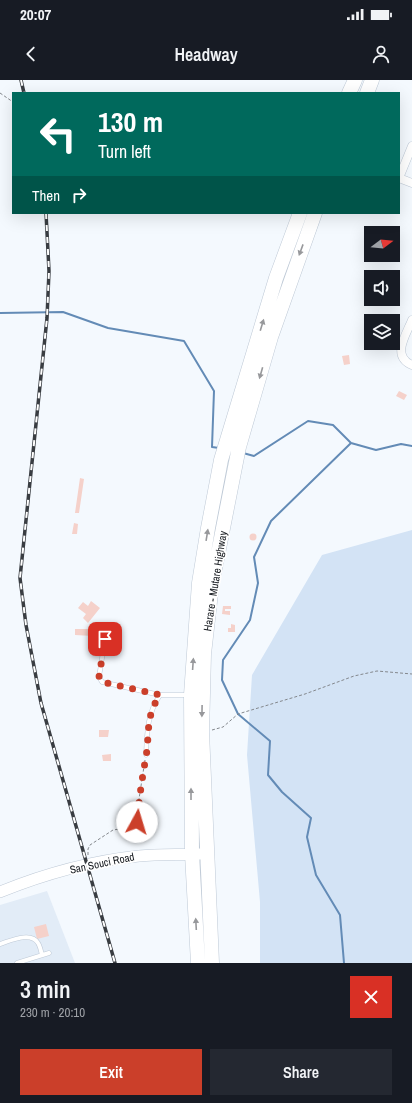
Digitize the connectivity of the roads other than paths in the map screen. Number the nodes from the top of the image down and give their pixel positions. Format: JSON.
{"nodes":[{"id":1,"x":355,"y":80,"type":"edge"},
{"id":2,"x":372,"y":80,"type":"edge"},
{"id":3,"x":349,"y":92,"type":"edge"},
{"id":4,"x":367,"y":92,"type":"edge"},
{"id":5,"x":412,"y":146,"type":"edge"},
{"id":6,"x":400,"y":176,"type":"edge"},
{"id":7,"x":400,"y":178,"type":"edge"},
{"id":8,"x":412,"y":183,"type":"edge"},
{"id":9,"x":300,"y":214,"type":"edge"},
{"id":10,"x":315,"y":214,"type":"edge"},
{"id":11,"x":412,"y":320,"type":"edge"},
{"id":12,"x":412,"y":365,"type":"edge"},
{"id":13,"x":233,"y":445,"type":"junction"},
{"id":14,"x":105,"y":639,"type":"dead end"},
{"id":15,"x":160,"y":695,"type":"junction"},
{"id":16,"x":191,"y":695,"type":"junction"},
{"id":17,"x":146,"y":756,"type":"road end"},
{"id":18,"x":207,"y":853,"type":"junction"},
{"id":19,"x":192,"y":854,"type":"junction"},
{"id":20,"x":0,"y":892,"type":"edge"},
{"id":21,"x":0,"y":944,"type":"edge"},
{"id":22,"x":49,"y":953,"type":"dead end"},
{"id":23,"x":42,"y":955,"type":"junction"},
{"id":24,"x":17,"y":963,"type":"edge"},
{"id":25,"x":198,"y":963,"type":"edge"},
{"id":26,"x":212,"y":963,"type":"edge"}],
"edges":[{"from":1,"to":3,"type":"highway"},
{"from":2,"to":4,"type":"highway"},
{"from":5,"to":6,"type":"street"},
{"from":7,"to":8,"type":"street"},
{"from":13,"to":9,"type":"highway","name":"Harare - Mutare Highway","one_way":true},
{"from":10,"to":13,"type":"highway","name":"Harare - Mutare Highway","one_way":true},
{"from":11,"to":12,"type":"street"},
{"from":16,"to":13,"type":"highway","name":"Harare - Mutare Highway","one_way":true},
{"from":13,"to":18,"type":"highway","name":"Harare - Mutare Highway","one_way":true},
{"from":14,"to":15,"type":"lane"},
{"from":15,"to":16,"type":"lane"},
{"from":15,"to":17,"type":"lane"},
{"from":19,"to":16,"type":"highway","name":"Harare - Mutare Highway","one_way":true},
{"from":18,"to":19,"type":"street","name":"San Souci Road"},
{"from":18,"to":26,"type":"highway","name":"Harare - Mutare Highway"},
{"from":19,"to":20,"type":"street","name":"San Souci Road"},
{"from":25,"to":19,"type":"highway","name":"Harare - Mutare Highway","one_way":true},
{"from":21,"to":23,"type":"lane"},
{"from":22,"to":23,"type":"lane"},
{"from":23,"to":24,"type":"lane"}]}
